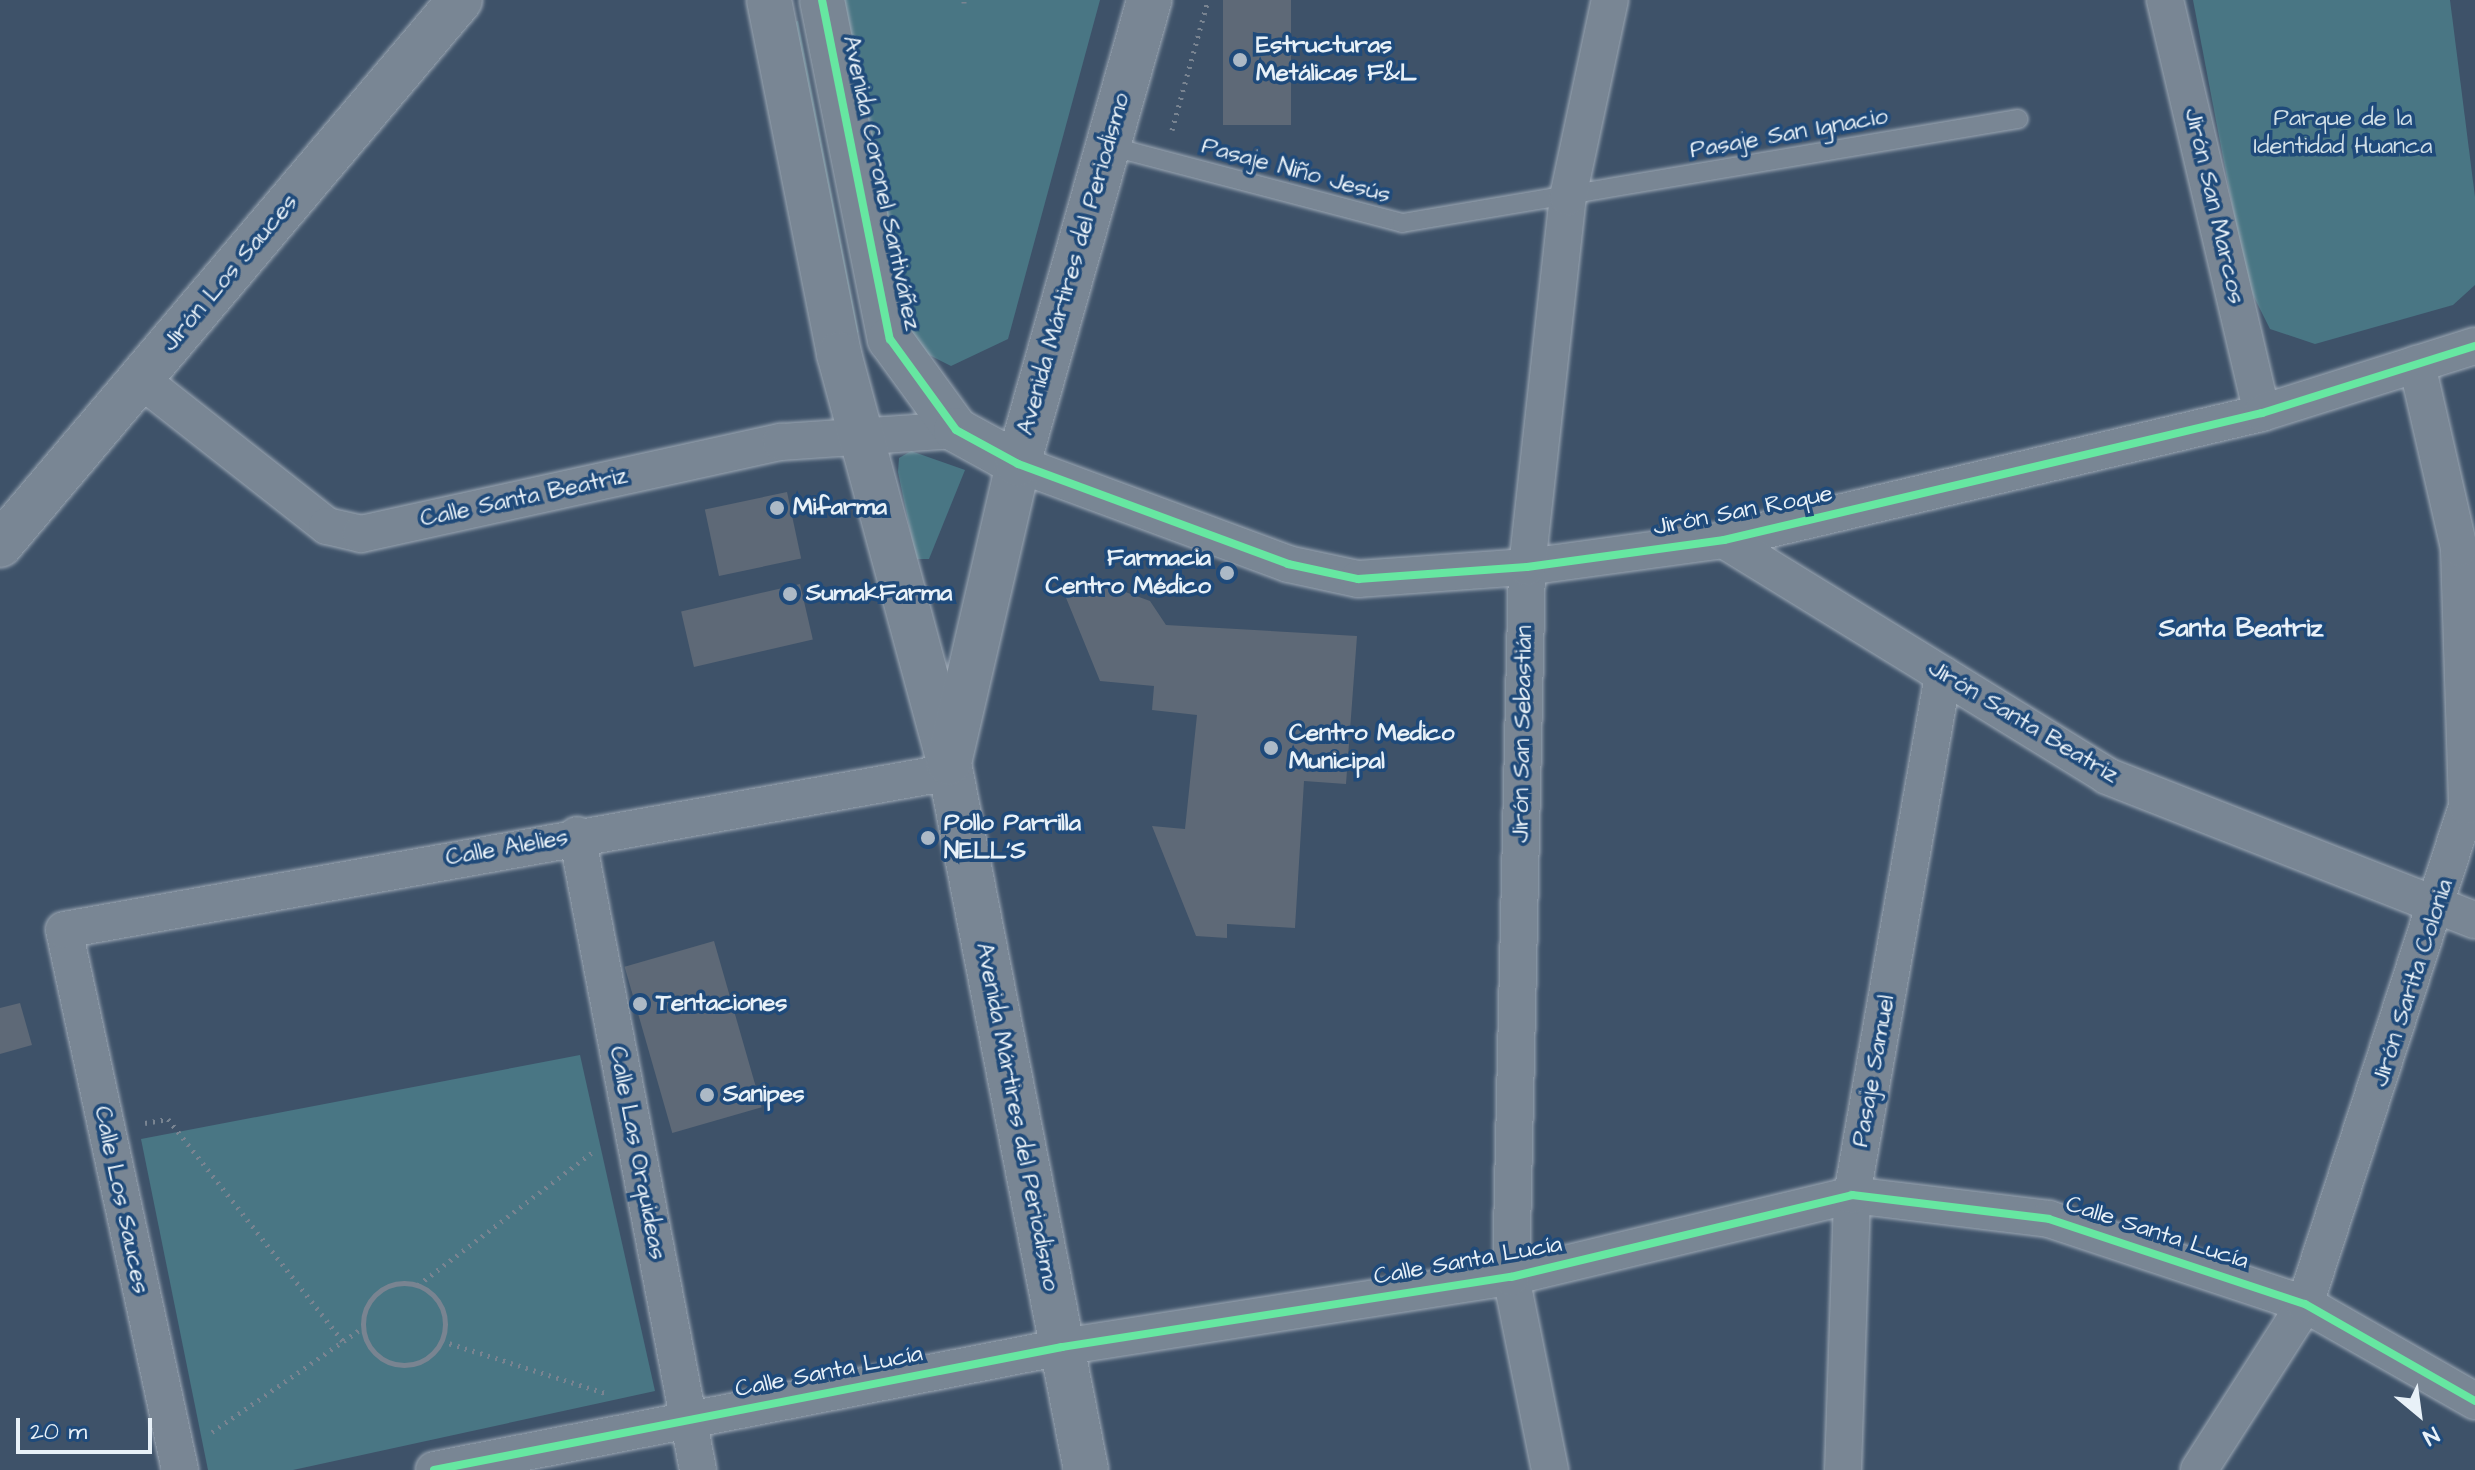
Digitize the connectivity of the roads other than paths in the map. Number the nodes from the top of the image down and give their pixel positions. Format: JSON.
{"nodes":[{"id":1,"x":460,"y":0,"type":"edge"},
{"id":2,"x":769,"y":0,"type":"edge"},
{"id":3,"x":822,"y":0,"type":"edge"},
{"id":4,"x":1149,"y":0,"type":"edge"},
{"id":5,"x":1610,"y":0,"type":"edge"},
{"id":6,"x":2165,"y":0,"type":"edge"},
{"id":7,"x":2018,"y":119,"type":"dead end"},
{"id":8,"x":1109,"y":146,"type":"junction"},
{"id":9,"x":1568,"y":197,"type":"junction"},
{"id":10,"x":2475,"y":346,"type":"edge"},
{"id":11,"x":2417,"y":364,"type":"junction"},
{"id":12,"x":140,"y":379,"type":"junction"},
{"id":13,"x":2262,"y":413,"type":"junction"},
{"id":14,"x":956,"y":430,"type":"junction"},
{"id":15,"x":859,"y":438,"type":"junction"},
{"id":16,"x":1018,"y":464,"type":"junction"},
{"id":17,"x":1724,"y":540,"type":"junction"},
{"id":18,"x":0,"y":545,"type":"edge"},
{"id":19,"x":1527,"y":567,"type":"junction"},
{"id":20,"x":1943,"y":675,"type":"junction"},
{"id":21,"x":2470,"y":739,"type":"edge"},
{"id":22,"x":949,"y":767,"type":"junction"},
{"id":23,"x":577,"y":835,"type":"junction"},
{"id":24,"x":2440,"y":906,"type":"junction"},
{"id":25,"x":2475,"y":920,"type":"edge"},
{"id":26,"x":64,"y":930,"type":"joint"},
{"id":27,"x":1852,"y":1195,"type":"junction"},
{"id":28,"x":1511,"y":1277,"type":"junction"},
{"id":29,"x":2305,"y":1304,"type":"junction"},
{"id":30,"x":1062,"y":1347,"type":"junction"},
{"id":31,"x":2475,"y":1401,"type":"edge"},
{"id":32,"x":688,"y":1420,"type":"junction"},
{"id":33,"x":178,"y":1463,"type":"edge"},
{"id":34,"x":434,"y":1470,"type":"edge"},
{"id":35,"x":698,"y":1470,"type":"edge"},
{"id":36,"x":1086,"y":1470,"type":"edge"},
{"id":37,"x":1550,"y":1470,"type":"edge"},
{"id":38,"x":1843,"y":1470,"type":"edge"},
{"id":39,"x":2199,"y":1470,"type":"edge"}],
"edges":[{"from":1,"to":12,"type":"street","name":"Jirón Los Sauces"},
{"from":2,"to":15,"type":"street"},
{"from":3,"to":14,"type":"street","name":"Avenida Coronel Santiváñez"},
{"from":4,"to":8,"type":"street","name":"Avenida Mártires del Periodismo"},
{"from":5,"to":9,"type":"street","name":"Jirón San Sebastián"},
{"from":6,"to":13,"type":"street","name":"Jirón San Marcos"},
{"from":7,"to":9,"type":"lane","name":"Pasaje San Ignacio"},
{"from":8,"to":9,"type":"lane","name":"Pasaje Niño Jesús"},
{"from":8,"to":16,"type":"street","name":"Avenida Mártires del Periodismo"},
{"from":9,"to":19,"type":"street","name":"Jirón San Sebastián"},
{"from":10,"to":11,"type":"street","name":"Jirón San Roque"},
{"from":11,"to":13,"type":"street","name":"Jirón San Roque"},
{"from":11,"to":21,"type":"street","name":"Jirón Sarita Colonia"},
{"from":12,"to":15,"type":"street","name":"Calle Santa Beatriz"},
{"from":12,"to":18,"type":"street","name":"Jirón Los Sauces"},
{"from":13,"to":17,"type":"street","name":"Jirón San Roque"},
{"from":14,"to":15,"type":"street","name":"Calle Santa Beatriz"},
{"from":14,"to":16,"type":"street","name":"Avenida Coronel Santiváñez"},
{"from":15,"to":22,"type":"street","name":"Avenida Mártires del Periodismo"},
{"from":16,"to":19,"type":"street","name":"Jirón San Roque"},
{"from":16,"to":22,"type":"street","name":"Avenida Mártires del Periodismo"},
{"from":17,"to":19,"type":"street","name":"Jirón San Roque"},
{"from":17,"to":20,"type":"street","name":"Jirón Santa Beatriz"},
{"from":19,"to":28,"type":"street","name":"Jirón San Sebastián"},
{"from":20,"to":24,"type":"street","name":"Jirón Santa Beatriz"},
{"from":20,"to":27,"type":"street","name":"Pasaje Samuel"},
{"from":21,"to":24,"type":"street","name":"Jirón Sarita Colonia"},
{"from":22,"to":23,"type":"street","name":"Calle Alelies"},
{"from":22,"to":30,"type":"street","name":"Avenida Mártires del Periodismo"},
{"from":23,"to":26,"type":"street","name":"Calle Alelies"},
{"from":23,"to":32,"type":"street","name":"Calle Las Orquideas"},
{"from":24,"to":25,"type":"street","name":"Jirón Santa Beatriz"},
{"from":24,"to":29,"type":"street","name":"Jirón Sarita Colonia"},
{"from":26,"to":33,"type":"street","name":"Calle Los Sauces"},
{"from":27,"to":28,"type":"street","name":"Calle Santa Lucía"},
{"from":27,"to":29,"type":"street","name":"Calle Santa Lucía"},
{"from":27,"to":38,"type":"street","name":"Pasaje Samuel"},
{"from":28,"to":30,"type":"street","name":"Calle Santa Lucía"},
{"from":28,"to":37,"type":"street","name":"Jirón San Sebastián"},
{"from":29,"to":31,"type":"street","name":"Calle Santa Lucía"},
{"from":29,"to":39,"type":"street","name":"Jirón Sarita Colonia"},
{"from":30,"to":32,"type":"street","name":"Calle Santa Lucía"},
{"from":30,"to":36,"type":"street","name":"Avenida Mártires del Periodismo"},
{"from":32,"to":34,"type":"street","name":"Calle Santa Lucía"},
{"from":32,"to":35,"type":"street","name":"Calle Las Orquideas"}]}
